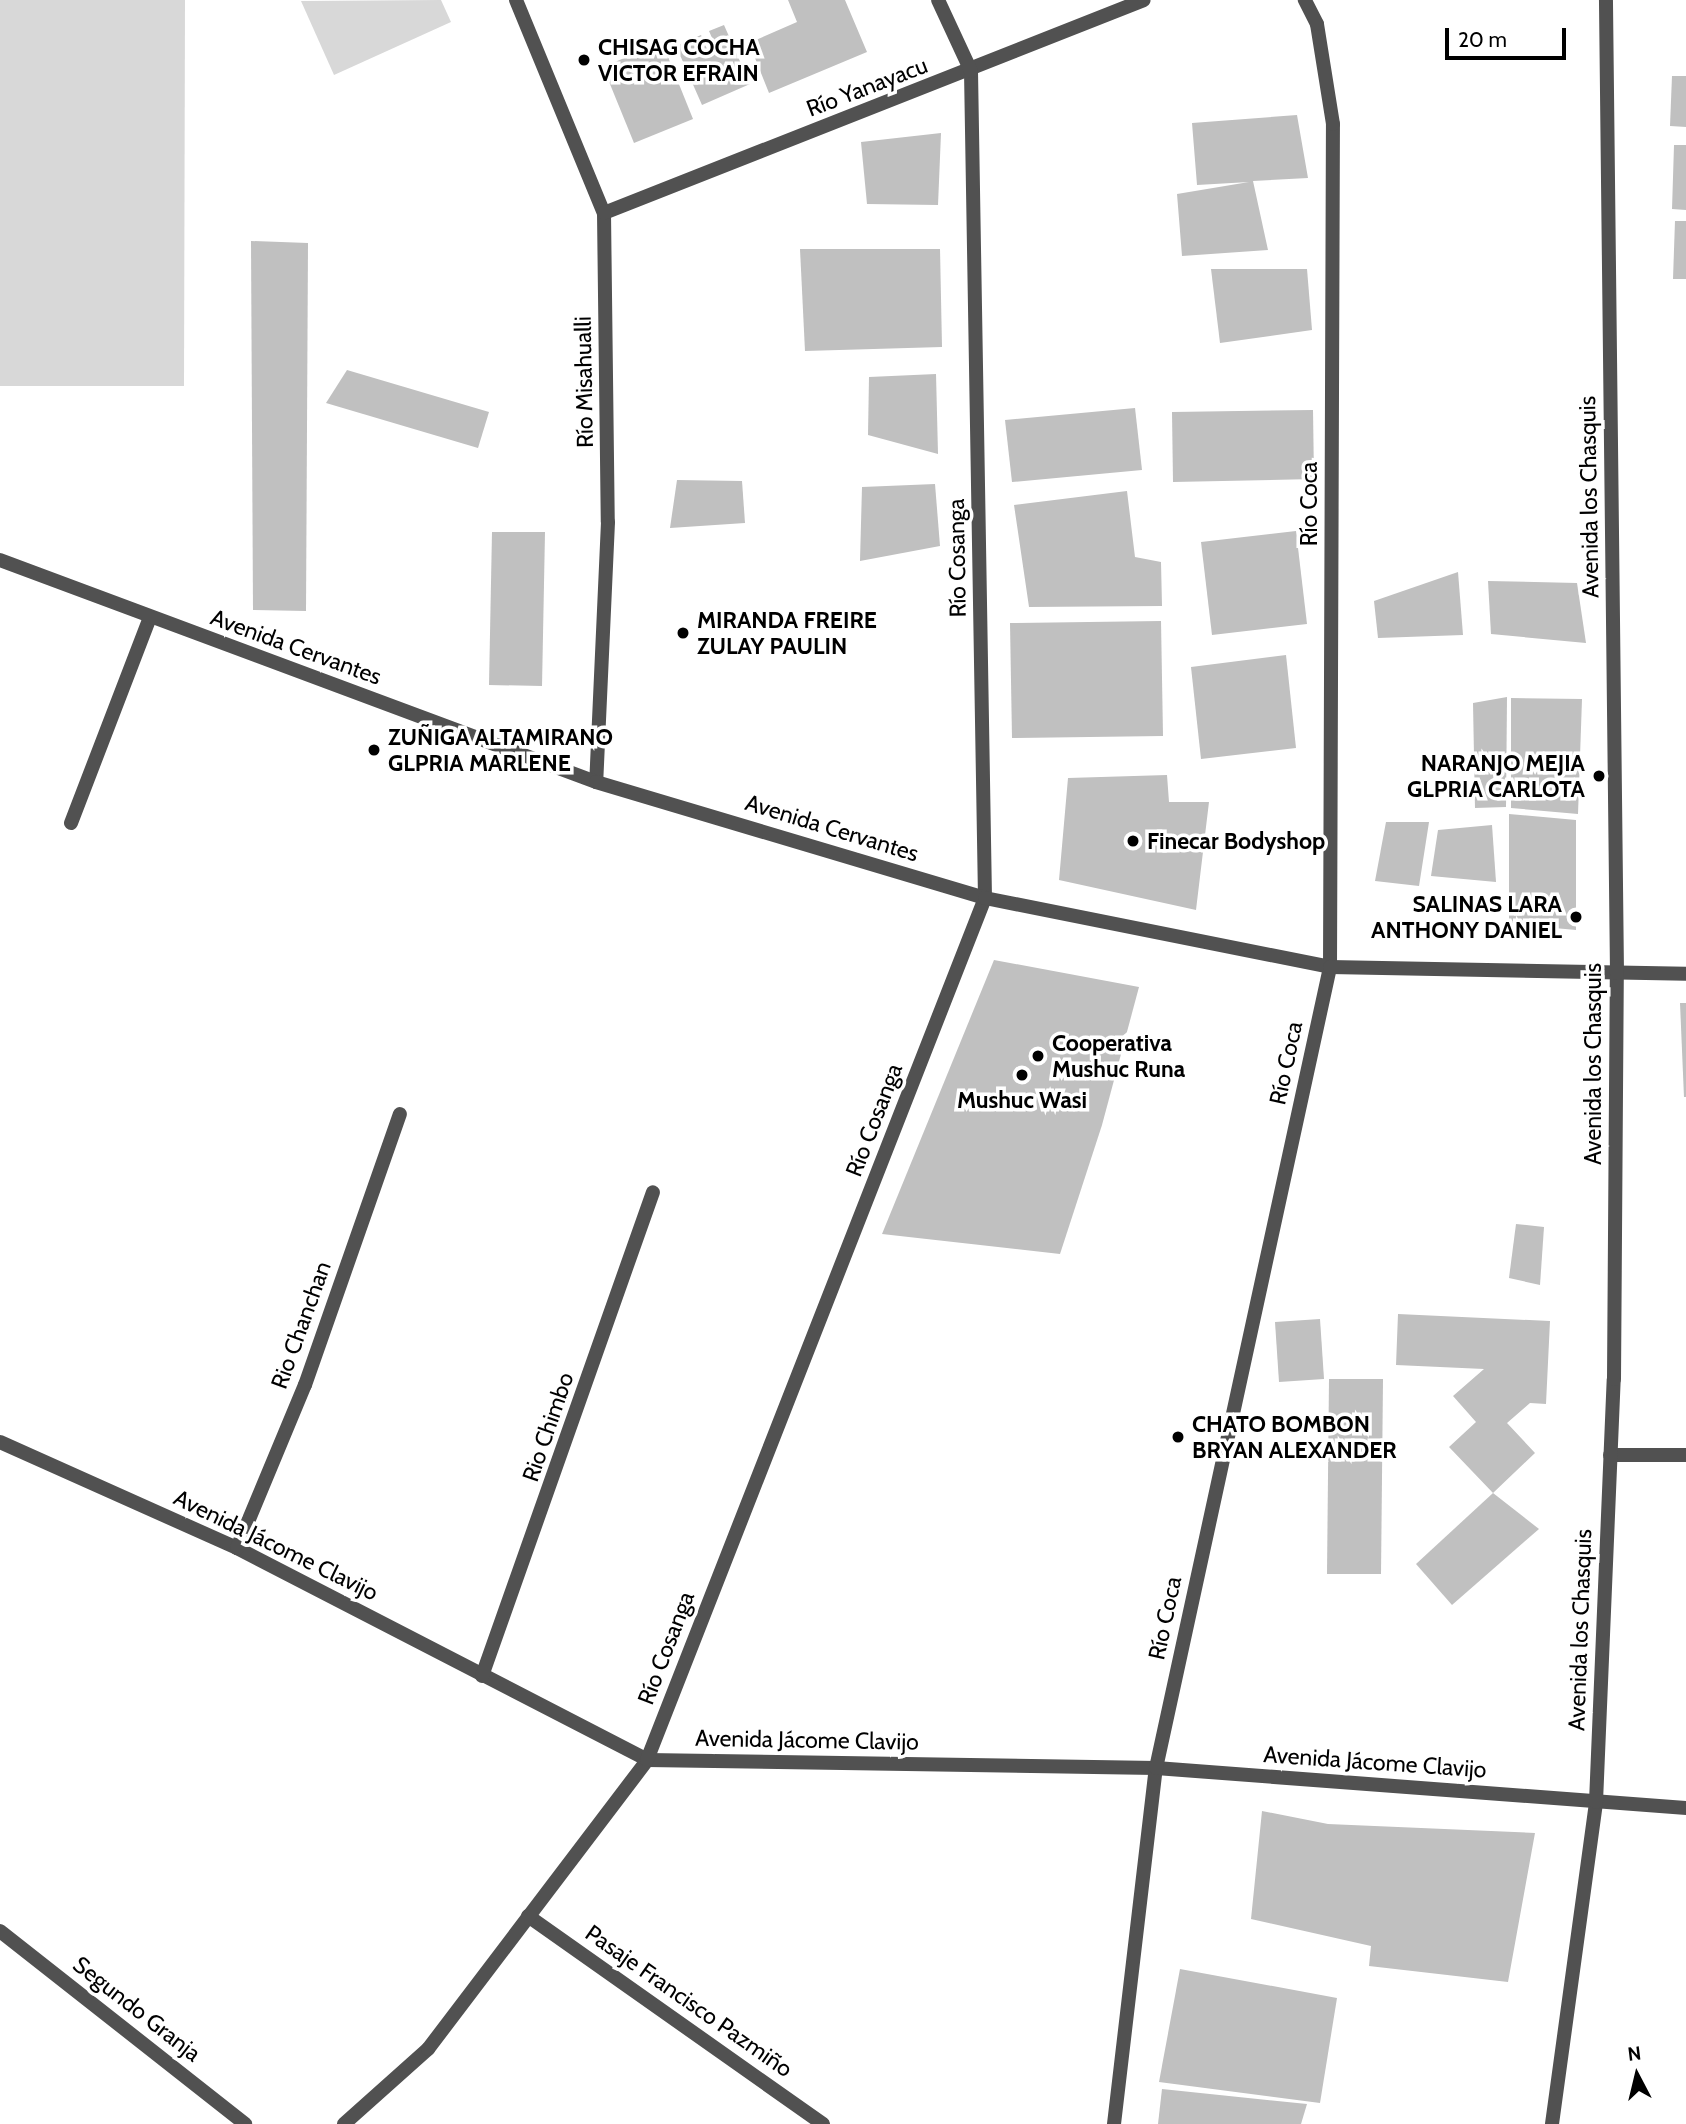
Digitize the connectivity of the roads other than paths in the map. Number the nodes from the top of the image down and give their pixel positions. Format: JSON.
{"nodes":[{"id":1,"x":516,"y":0,"type":"edge"},
{"id":2,"x":938,"y":0,"type":"edge"},
{"id":3,"x":1144,"y":0,"type":"edge"},
{"id":4,"x":1305,"y":0,"type":"edge"},
{"id":5,"x":1606,"y":0,"type":"edge"},
{"id":6,"x":971,"y":71,"type":"junction"},
{"id":7,"x":604,"y":213,"type":"junction"},
{"id":8,"x":0,"y":560,"type":"edge"},
{"id":9,"x":150,"y":617,"type":"junction"},
{"id":10,"x":596,"y":782,"type":"junction"},
{"id":11,"x":71,"y":823,"type":"dead end"},
{"id":12,"x":985,"y":898,"type":"junction"},
{"id":13,"x":1330,"y":967,"type":"junction"},
{"id":14,"x":1617,"y":973,"type":"junction"},
{"id":15,"x":1686,"y":974,"type":"edge"},
{"id":16,"x":400,"y":1114,"type":"dead end"},
{"id":17,"x":653,"y":1192,"type":"dead end"},
{"id":18,"x":0,"y":1442,"type":"edge"},
{"id":19,"x":1609,"y":1455,"type":"junction"},
{"id":20,"x":1686,"y":1455,"type":"edge"},
{"id":21,"x":237,"y":1548,"type":"junction"},
{"id":22,"x":482,"y":1676,"type":"junction"},
{"id":23,"x":647,"y":1760,"type":"junction"},
{"id":24,"x":1156,"y":1768,"type":"junction"},
{"id":25,"x":1596,"y":1802,"type":"junction"},
{"id":26,"x":1686,"y":1808,"type":"edge"},
{"id":27,"x":528,"y":1916,"type":"junction"},
{"id":28,"x":0,"y":1931,"type":"edge"},
{"id":29,"x":245,"y":2124,"type":"edge"},
{"id":30,"x":344,"y":2124,"type":"edge"},
{"id":31,"x":823,"y":2124,"type":"edge"},
{"id":32,"x":1114,"y":2124,"type":"edge"},
{"id":33,"x":1552,"y":2124,"type":"edge"}],
"edges":[{"from":1,"to":7,"type":"street","name":"Río Misahualli"},
{"from":2,"to":6,"type":"street","name":"Río Cosanga"},
{"from":3,"to":6,"type":"street","name":"Río Yanayacu"},
{"from":4,"to":13,"type":"street","name":"Río Coca"},
{"from":5,"to":14,"type":"street","name":"Avenida los Chasquis"},
{"from":6,"to":7,"type":"street","name":"Río Yanayacu"},
{"from":6,"to":12,"type":"street","name":"Río Cosanga"},
{"from":7,"to":10,"type":"street","name":"Río Misahualli"},
{"from":8,"to":9,"type":"street","name":"Avenida Cervantes"},
{"from":9,"to":10,"type":"street","name":"Avenida Cervantes"},
{"from":9,"to":11,"type":"street"},
{"from":10,"to":12,"type":"street","name":"Avenida Cervantes"},
{"from":12,"to":13,"type":"street","name":"Avenida Cervantes"},
{"from":12,"to":23,"type":"street","name":"Río Cosanga"},
{"from":13,"to":14,"type":"street","name":"Avenida Cervantes"},
{"from":13,"to":24,"type":"street","name":"Río Coca"},
{"from":14,"to":15,"type":"street","name":"Avenida Cervantes"},
{"from":14,"to":19,"type":"street","name":"Avenida los Chasquis"},
{"from":16,"to":21,"type":"street","name":"Rio Chanchan"},
{"from":17,"to":22,"type":"street","name":"Rio Chimbo"},
{"from":18,"to":21,"type":"street","name":"Avenida Jácome Clavijo"},
{"from":19,"to":20,"type":"street"},
{"from":19,"to":25,"type":"street","name":"Avenida los Chasquis"},
{"from":21,"to":22,"type":"street","name":"Avenida Jácome Clavijo"},
{"from":22,"to":23,"type":"street","name":"Avenida Jácome Clavijo"},
{"from":23,"to":24,"type":"street","name":"Avenida Jácome Clavijo"},
{"from":23,"to":27,"type":"street","name":"Río Cosanga"},
{"from":24,"to":25,"type":"street","name":"Avenida Jácome Clavijo"},
{"from":24,"to":32,"type":"street","name":"Río Coca"},
{"from":25,"to":26,"type":"street","name":"Avenida Jácome Clavijo"},
{"from":25,"to":33,"type":"street","name":"Avenida los Chasquis"},
{"from":27,"to":30,"type":"street","name":"Río Cosanga"},
{"from":27,"to":31,"type":"street","name":"Pasaje Francisco Pazmiño"},
{"from":28,"to":29,"type":"street","name":"Segundo Granja"}]}
